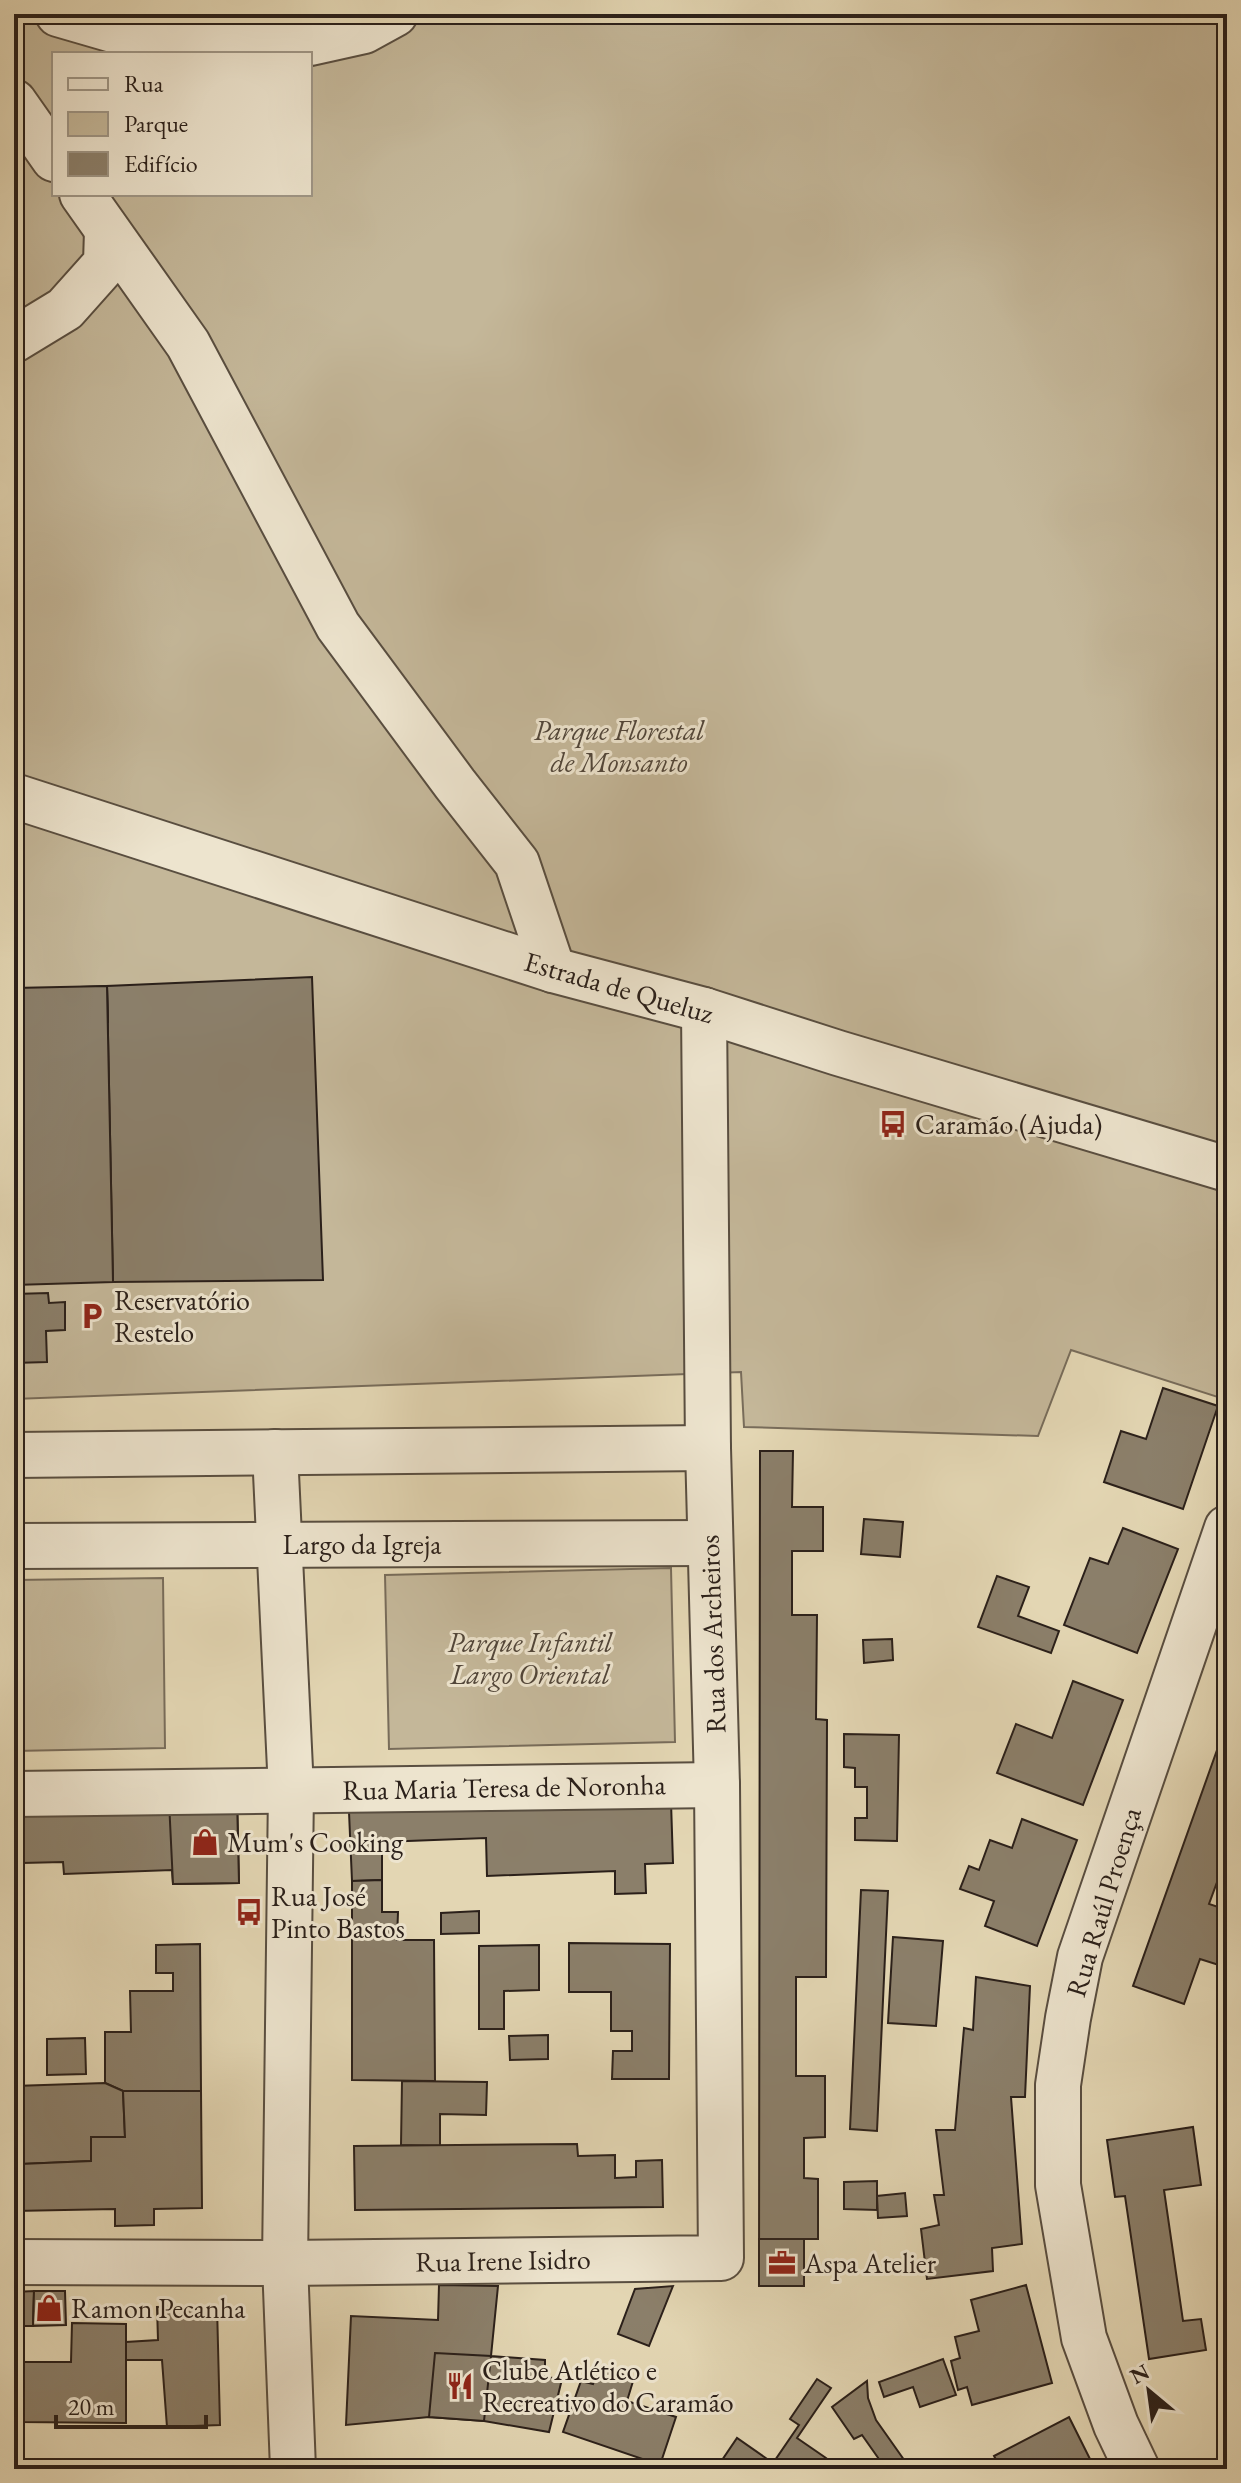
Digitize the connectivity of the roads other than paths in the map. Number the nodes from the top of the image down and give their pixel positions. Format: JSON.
{"nodes":[{"id":1,"x":58,"y":14,"type":"edge"},
{"id":2,"x":395,"y":14,"type":"edge"},
{"id":3,"x":14,"y":102,"type":"edge"},
{"id":4,"x":52,"y":156,"type":"edge"},
{"id":5,"x":83,"y":196,"type":"edge"},
{"id":6,"x":107,"y":231,"type":"junction"},
{"id":7,"x":14,"y":340,"type":"edge"},
{"id":8,"x":14,"y":796,"type":"edge"},
{"id":9,"x":553,"y":970,"type":"junction"},
{"id":10,"x":704,"y":1010,"type":"junction"},
{"id":11,"x":1227,"y":1169,"type":"edge"},
{"id":12,"x":708,"y":1448,"type":"junction"},
{"id":13,"x":275,"y":1452,"type":"junction"},
{"id":14,"x":14,"y":1455,"type":"edge"},
{"id":15,"x":1227,"y":1528,"type":"edge"},
{"id":16,"x":709,"y":1543,"type":"junction"},
{"id":17,"x":279,"y":1545,"type":"junction"},
{"id":18,"x":14,"y":1546,"type":"edge"},
{"id":19,"x":717,"y":1785,"type":"junction"},
{"id":20,"x":291,"y":1790,"type":"junction"},
{"id":21,"x":14,"y":1794,"type":"edge"},
{"id":22,"x":721,"y":2258,"type":"joint"},
{"id":23,"x":14,"y":2262,"type":"edge"},
{"id":24,"x":285,"y":2263,"type":"junction"},
{"id":25,"x":293,"y":2469,"type":"edge"},
{"id":26,"x":1137,"y":2469,"type":"edge"}],
"edges":[{"from":1,"to":2,"type":"street"},
{"from":3,"to":4,"type":"street"},
{"from":5,"to":6,"type":"street"},
{"from":6,"to":7,"type":"street"},
{"from":6,"to":9,"type":"street"},
{"from":8,"to":9,"type":"street","name":"Estrada de Queluz"},
{"from":9,"to":10,"type":"street","name":"Estrada de Queluz"},
{"from":10,"to":11,"type":"street","name":"Estrada de Queluz"},
{"from":10,"to":12,"type":"street","name":"Rua dos Archeiros"},
{"from":12,"to":13,"type":"street"},
{"from":12,"to":16,"type":"street","name":"Rua dos Archeiros"},
{"from":13,"to":14,"type":"street"},
{"from":13,"to":17,"type":"street"},
{"from":15,"to":26,"type":"street","name":"Rua Raúl Proença"},
{"from":16,"to":17,"type":"street","name":"Largo da Igreja"},
{"from":16,"to":19,"type":"street","name":"Rua dos Archeiros"},
{"from":17,"to":18,"type":"street","name":"Largo da Igreja"},
{"from":17,"to":20,"type":"street"},
{"from":19,"to":20,"type":"street","name":"Rua Maria Teresa de Noronha"},
{"from":19,"to":22,"type":"street","name":"Rua dos Archeiros"},
{"from":20,"to":21,"type":"street","name":"Rua Maria Teresa de Noronha"},
{"from":20,"to":24,"type":"street"},
{"from":22,"to":24,"type":"street","name":"Rua Irene Isidro"},
{"from":23,"to":24,"type":"street","name":"Rua Irene Isidro"},
{"from":24,"to":25,"type":"street"}]}
